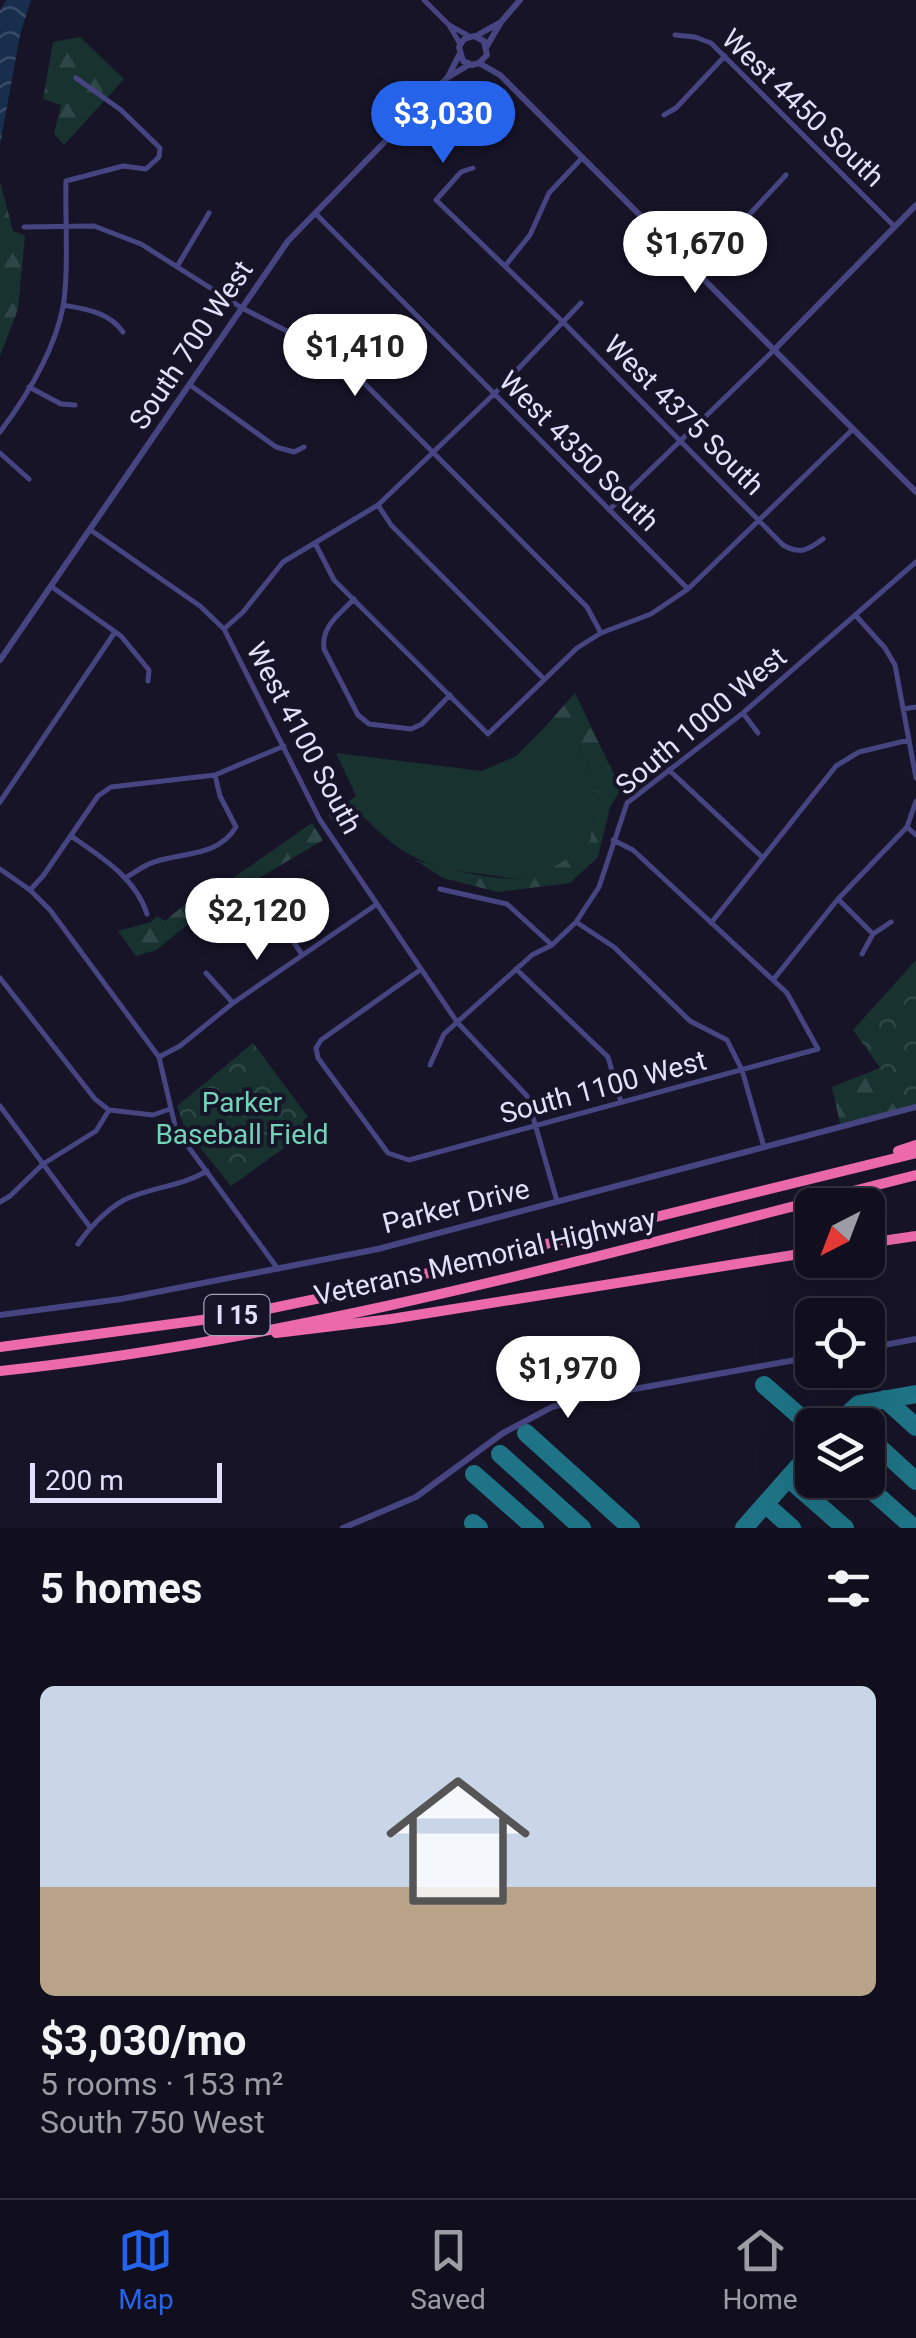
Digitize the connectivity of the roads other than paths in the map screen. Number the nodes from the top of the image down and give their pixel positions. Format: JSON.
{"nodes":[{"id":1,"x":424,"y":0,"type":"edge"},
{"id":2,"x":520,"y":0,"type":"edge"},
{"id":3,"x":500,"y":22,"type":"junction"},
{"id":4,"x":449,"y":26,"type":"junction"},
{"id":5,"x":675,"y":35,"type":"dead end"},
{"id":6,"x":472,"y":36,"type":"junction"},
{"id":7,"x":460,"y":44,"type":"junction"},
{"id":8,"x":487,"y":49,"type":"junction"},
{"id":9,"x":459,"y":54,"type":"junction"},
{"id":10,"x":725,"y":56,"type":"junction"},
{"id":11,"x":479,"y":63,"type":"junction"},
{"id":12,"x":470,"y":64,"type":"junction"},
{"id":13,"x":500,"y":74,"type":"junction"},
{"id":14,"x":76,"y":78,"type":"dead end"},
{"id":15,"x":447,"y":78,"type":"junction"},
{"id":16,"x":664,"y":115,"type":"dead end"},
{"id":17,"x":582,"y":158,"type":"junction"},
{"id":18,"x":474,"y":168,"type":"dead end"},
{"id":19,"x":786,"y":175,"type":"dead end"},
{"id":20,"x":916,"y":205,"type":"edge"},
{"id":21,"x":209,"y":213,"type":"dead end"},
{"id":22,"x":315,"y":213,"type":"junction"},
{"id":23,"x":24,"y":227,"type":"dead end"},
{"id":24,"x":65,"y":227,"type":"junction"},
{"id":25,"x":894,"y":227,"type":"junction"},
{"id":26,"x":178,"y":264,"type":"junction"},
{"id":27,"x":505,"y":266,"type":"junction"},
{"id":28,"x":696,"y":272,"type":"junction"},
{"id":29,"x":581,"y":304,"type":"dead end"},
{"id":30,"x":63,"y":306,"type":"junction"},
{"id":31,"x":242,"y":308,"type":"junction"},
{"id":32,"x":563,"y":322,"type":"junction"},
{"id":33,"x":123,"y":332,"type":"dead end"},
{"id":34,"x":774,"y":350,"type":"junction"},
{"id":35,"x":190,"y":385,"type":"junction"},
{"id":36,"x":29,"y":387,"type":"junction"},
{"id":37,"x":494,"y":394,"type":"junction"},
{"id":38,"x":74,"y":404,"type":"dead end"},
{"id":39,"x":853,"y":429,"type":"junction"},
{"id":40,"x":0,"y":432,"type":"edge"},
{"id":41,"x":681,"y":440,"type":"junction"},
{"id":42,"x":304,"y":446,"type":"dead end"},
{"id":43,"x":0,"y":453,"type":"edge"},
{"id":44,"x":433,"y":453,"type":"junction"},
{"id":45,"x":30,"y":480,"type":"dead end"},
{"id":46,"x":916,"y":492,"type":"edge"},
{"id":47,"x":378,"y":504,"type":"junction"},
{"id":48,"x":609,"y":510,"type":"junction"},
{"id":49,"x":759,"y":520,"type":"junction"},
{"id":50,"x":92,"y":531,"type":"junction"},
{"id":51,"x":824,"y":539,"type":"dead end"},
{"id":52,"x":315,"y":543,"type":"junction"},
{"id":53,"x":916,"y":562,"type":"edge"},
{"id":54,"x":52,"y":587,"type":"junction"},
{"id":55,"x":688,"y":589,"type":"junction"},
{"id":56,"x":354,"y":600,"type":"junction"},
{"id":57,"x":857,"y":616,"type":"junction"},
{"id":58,"x":224,"y":629,"type":"junction"},
{"id":59,"x":115,"y":632,"type":"junction"},
{"id":60,"x":601,"y":633,"type":"junction"},
{"id":61,"x":0,"y":660,"type":"edge"},
{"id":62,"x":544,"y":679,"type":"junction"},
{"id":63,"x":148,"y":681,"type":"dead end"},
{"id":64,"x":450,"y":695,"type":"junction"},
{"id":65,"x":916,"y":707,"type":"edge"},
{"id":66,"x":903,"y":710,"type":"junction"},
{"id":67,"x":743,"y":713,"type":"junction"},
{"id":68,"x":758,"y":733,"type":"dead end"},
{"id":69,"x":909,"y":740,"type":"junction"},
{"id":70,"x":284,"y":746,"type":"junction"},
{"id":71,"x":669,"y":770,"type":"junction"},
{"id":72,"x":216,"y":775,"type":"junction"},
{"id":73,"x":916,"y":778,"type":"edge"},
{"id":74,"x":916,"y":800,"type":"edge"},
{"id":75,"x":0,"y":802,"type":"edge"},
{"id":76,"x":906,"y":827,"type":"junction"},
{"id":77,"x":916,"y":835,"type":"edge"},
{"id":78,"x":70,"y":836,"type":"junction"},
{"id":79,"x":612,"y":840,"type":"junction"},
{"id":80,"x":763,"y":858,"type":"junction"},
{"id":81,"x":0,"y":869,"type":"edge"},
{"id":82,"x":125,"y":878,"type":"junction"},
{"id":83,"x":440,"y":888,"type":"dead end"},
{"id":84,"x":30,"y":890,"type":"junction"},
{"id":85,"x":838,"y":899,"type":"junction"},
{"id":86,"x":377,"y":904,"type":"junction"},
{"id":87,"x":146,"y":914,"type":"dead end"},
{"id":88,"x":278,"y":919,"type":"dead end"},
{"id":89,"x":576,"y":922,"type":"junction"},
{"id":90,"x":890,"y":922,"type":"dead end"},
{"id":91,"x":711,"y":923,"type":"junction"},
{"id":92,"x":872,"y":934,"type":"junction"},
{"id":93,"x":552,"y":946,"type":"junction"},
{"id":94,"x":301,"y":954,"type":"junction"},
{"id":95,"x":862,"y":954,"type":"dead end"},
{"id":96,"x":516,"y":969,"type":"junction"},
{"id":97,"x":420,"y":970,"type":"junction"},
{"id":98,"x":206,"y":973,"type":"dead end"},
{"id":99,"x":0,"y":978,"type":"edge"},
{"id":100,"x":773,"y":980,"type":"junction"},
{"id":101,"x":233,"y":1003,"type":"junction"},
{"id":102,"x":457,"y":1022,"type":"junction"},
{"id":103,"x":158,"y":1057,"type":"junction"},
{"id":104,"x":430,"y":1065,"type":"dead end"},
{"id":105,"x":742,"y":1070,"type":"junction"},
{"id":106,"x":621,"y":1102,"type":"junction"},
{"id":107,"x":0,"y":1106,"type":"edge"},
{"id":108,"x":916,"y":1107,"type":"edge"},
{"id":109,"x":170,"y":1109,"type":"junction"},
{"id":110,"x":109,"y":1110,"type":"junction"},
{"id":111,"x":537,"y":1125,"type":"junction"},
{"id":112,"x":916,"y":1145,"type":"edge"},
{"id":113,"x":764,"y":1148,"type":"junction"},
{"id":114,"x":916,"y":1153,"type":"edge"},
{"id":115,"x":43,"y":1164,"type":"junction"},
{"id":116,"x":207,"y":1171,"type":"junction"},
{"id":117,"x":916,"y":1175,"type":"edge"},
{"id":118,"x":787,"y":1185,"type":"junction"},
{"id":119,"x":0,"y":1202,"type":"edge"},
{"id":120,"x":558,"y":1204,"type":"junction"},
{"id":121,"x":90,"y":1227,"type":"junction"},
{"id":122,"x":916,"y":1236,"type":"edge"},
{"id":123,"x":885,"y":1241,"type":"edge"},
{"id":124,"x":78,"y":1244,"type":"dead end"},
{"id":125,"x":795,"y":1255,"type":"edge"},
{"id":126,"x":278,"y":1270,"type":"junction"},
{"id":127,"x":0,"y":1315,"type":"edge"},
{"id":128,"x":250,"y":1334,"type":"junction"},
{"id":129,"x":916,"y":1340,"type":"edge"},
{"id":130,"x":885,"y":1345,"type":"edge"},
{"id":131,"x":0,"y":1347,"type":"edge"},
{"id":132,"x":795,"y":1360,"type":"edge"},
{"id":133,"x":0,"y":1370,"type":"edge"},
{"id":134,"x":344,"y":1528,"type":"edge"}],
"edges":[{"from":1,"to":4,"type":"street"},
{"from":2,"to":3,"type":"street"},
{"from":3,"to":6,"type":"street"},
{"from":3,"to":8,"type":"street"},
{"from":4,"to":6,"type":"street"},
{"from":4,"to":7,"type":"street"},
{"from":5,"to":10,"type":"street","name":"West 4450 South"},
{"from":6,"to":7,"type":"street"},
{"from":6,"to":8,"type":"street"},
{"from":7,"to":9,"type":"street"},
{"from":8,"to":11,"type":"street"},
{"from":8,"to":13,"type":"street"},
{"from":9,"to":12,"type":"street"},
{"from":9,"to":15,"type":"street","name":"South 700 West"},
{"from":10,"to":16,"type":"street"},
{"from":10,"to":25,"type":"street","name":"West 4450 South"},
{"from":11,"to":12,"type":"street"},
{"from":11,"to":13,"type":"street"},
{"from":12,"to":15,"type":"street","name":"South 700 West"},
{"from":13,"to":17,"type":"street"},
{"from":14,"to":24,"type":"street"},
{"from":15,"to":22,"type":"street","name":"South 700 West"},
{"from":17,"to":27,"type":"street"},
{"from":17,"to":28,"type":"street"},
{"from":18,"to":27,"type":"street","name":"West 4375 South"},
{"from":19,"to":28,"type":"street"},
{"from":20,"to":25,"type":"street"},
{"from":21,"to":26,"type":"street"},
{"from":22,"to":31,"type":"street","name":"South 700 West"},
{"from":22,"to":37,"type":"street","name":"West 4350 South"},
{"from":23,"to":24,"type":"street"},
{"from":24,"to":26,"type":"street"},
{"from":24,"to":30,"type":"street"},
{"from":25,"to":34,"type":"street"},
{"from":26,"to":31,"type":"street"},
{"from":27,"to":32,"type":"street","name":"West 4375 South"},
{"from":28,"to":34,"type":"street"},
{"from":29,"to":32,"type":"street"},
{"from":30,"to":33,"type":"street"},
{"from":30,"to":36,"type":"street"},
{"from":31,"to":35,"type":"street","name":"South 700 West"},
{"from":31,"to":44,"type":"street"},
{"from":32,"to":37,"type":"street"},
{"from":32,"to":41,"type":"street","name":"West 4375 South"},
{"from":34,"to":39,"type":"street"},
{"from":34,"to":41,"type":"street"},
{"from":35,"to":42,"type":"street"},
{"from":35,"to":50,"type":"street","name":"South 700 West"},
{"from":36,"to":38,"type":"street"},
{"from":36,"to":40,"type":"street"},
{"from":37,"to":44,"type":"street"},
{"from":37,"to":48,"type":"street","name":"West 4350 South"},
{"from":39,"to":46,"type":"street"},
{"from":39,"to":49,"type":"street"},
{"from":41,"to":48,"type":"street"},
{"from":41,"to":49,"type":"street","name":"West 4375 South"},
{"from":43,"to":45,"type":"street"},
{"from":44,"to":47,"type":"street"},
{"from":44,"to":60,"type":"street"},
{"from":47,"to":52,"type":"street"},
{"from":47,"to":62,"type":"street"},
{"from":48,"to":55,"type":"street","name":"West 4350 South"},
{"from":49,"to":51,"type":"street","name":"West 4375 South"},
{"from":49,"to":55,"type":"street"},
{"from":50,"to":54,"type":"street","name":"South 700 West"},
{"from":50,"to":58,"type":"street","name":"West 4100 South"},
{"from":52,"to":56,"type":"street"},
{"from":52,"to":58,"type":"street"},
{"from":53,"to":57,"type":"street","name":"South 1000 West"},
{"from":54,"to":59,"type":"street"},
{"from":54,"to":61,"type":"street","name":"South 700 West"},
{"from":55,"to":60,"type":"street"},
{"from":56,"to":64,"type":"street"},
{"from":56,"to":64,"type":"street"},
{"from":57,"to":66,"type":"street"},
{"from":57,"to":67,"type":"street","name":"South 1000 West"},
{"from":58,"to":70,"type":"street","name":"West 4100 South"},
{"from":59,"to":63,"type":"street"},
{"from":59,"to":75,"type":"street"},
{"from":60,"to":62,"type":"street"},
{"from":62,"to":64,"type":"street"},
{"from":65,"to":66,"type":"street"},
{"from":66,"to":69,"type":"street"},
{"from":67,"to":68,"type":"street"},
{"from":67,"to":71,"type":"street","name":"South 1000 West"},
{"from":69,"to":73,"type":"street"},
{"from":69,"to":80,"type":"street"},
{"from":70,"to":72,"type":"street"},
{"from":70,"to":86,"type":"street","name":"West 4100 South"},
{"from":71,"to":79,"type":"street","name":"South 1000 West"},
{"from":71,"to":80,"type":"street"},
{"from":72,"to":78,"type":"street"},
{"from":72,"to":82,"type":"street"},
{"from":74,"to":76,"type":"street"},
{"from":76,"to":77,"type":"street"},
{"from":76,"to":85,"type":"street"},
{"from":78,"to":82,"type":"street"},
{"from":78,"to":84,"type":"street"},
{"from":79,"to":89,"type":"street","name":"South 1000 West"},
{"from":79,"to":91,"type":"street"},
{"from":80,"to":91,"type":"street"},
{"from":81,"to":84,"type":"street"},
{"from":82,"to":87,"type":"street"},
{"from":83,"to":93,"type":"street"},
{"from":84,"to":103,"type":"street"},
{"from":85,"to":92,"type":"street"},
{"from":85,"to":100,"type":"street"},
{"from":86,"to":94,"type":"street"},
{"from":86,"to":97,"type":"street","name":"West 4100 South"},
{"from":88,"to":94,"type":"street"},
{"from":89,"to":93,"type":"street","name":"South 1000 West"},
{"from":89,"to":105,"type":"street"},
{"from":90,"to":92,"type":"street"},
{"from":91,"to":100,"type":"street"},
{"from":92,"to":95,"type":"street"},
{"from":93,"to":96,"type":"street","name":"South 1000 West"},
{"from":94,"to":101,"type":"street"},
{"from":96,"to":102,"type":"street","name":"South 1000 West"},
{"from":96,"to":106,"type":"street"},
{"from":97,"to":102,"type":"street","name":"West 4100 South"},
{"from":97,"to":111,"type":"street","name":"South 1100 West"},
{"from":98,"to":101,"type":"street"},
{"from":99,"to":110,"type":"street"},
{"from":100,"to":105,"type":"street","name":"South 1100 West"},
{"from":101,"to":103,"type":"street"},
{"from":102,"to":104,"type":"street","name":"South 1000 West"},
{"from":102,"to":111,"type":"street","name":"West 4100 South"},
{"from":103,"to":109,"type":"street"},
{"from":105,"to":106,"type":"street","name":"South 1100 West"},
{"from":105,"to":113,"type":"street"},
{"from":106,"to":111,"type":"street","name":"South 1100 West"},
{"from":107,"to":115,"type":"street"},
{"from":108,"to":113,"type":"street","name":"Parker Drive"},
{"from":109,"to":110,"type":"street"},
{"from":109,"to":116,"type":"street"},
{"from":110,"to":115,"type":"street"},
{"from":111,"to":120,"type":"street","name":"West 4100 South"},
{"from":112,"to":118,"type":"highway"},
{"from":113,"to":120,"type":"street","name":"Parker Drive"},
{"from":114,"to":118,"type":"highway","name":"Veterans Memorial Highway","number":"I 15"},
{"from":115,"to":119,"type":"street"},
{"from":115,"to":121,"type":"street"},
{"from":116,"to":121,"type":"street"},
{"from":116,"to":126,"type":"street"},
{"from":117,"to":128,"type":"highway","name":"Veterans Memorial Highway","number":"I 15"},
{"from":118,"to":131,"type":"highway","name":"Veterans Memorial Highway","number":"I 15"},
{"from":120,"to":126,"type":"street","name":"Parker Drive"},
{"from":121,"to":124,"type":"street"},
{"from":122,"to":123,"type":"highway"},
{"from":125,"to":128,"type":"highway"},
{"from":126,"to":127,"type":"street","name":"Parker Drive"},
{"from":128,"to":133,"type":"highway","name":"Veterans Memorial Highway","number":"I 15"},
{"from":129,"to":130,"type":"street"},
{"from":132,"to":134,"type":"street"}]}
